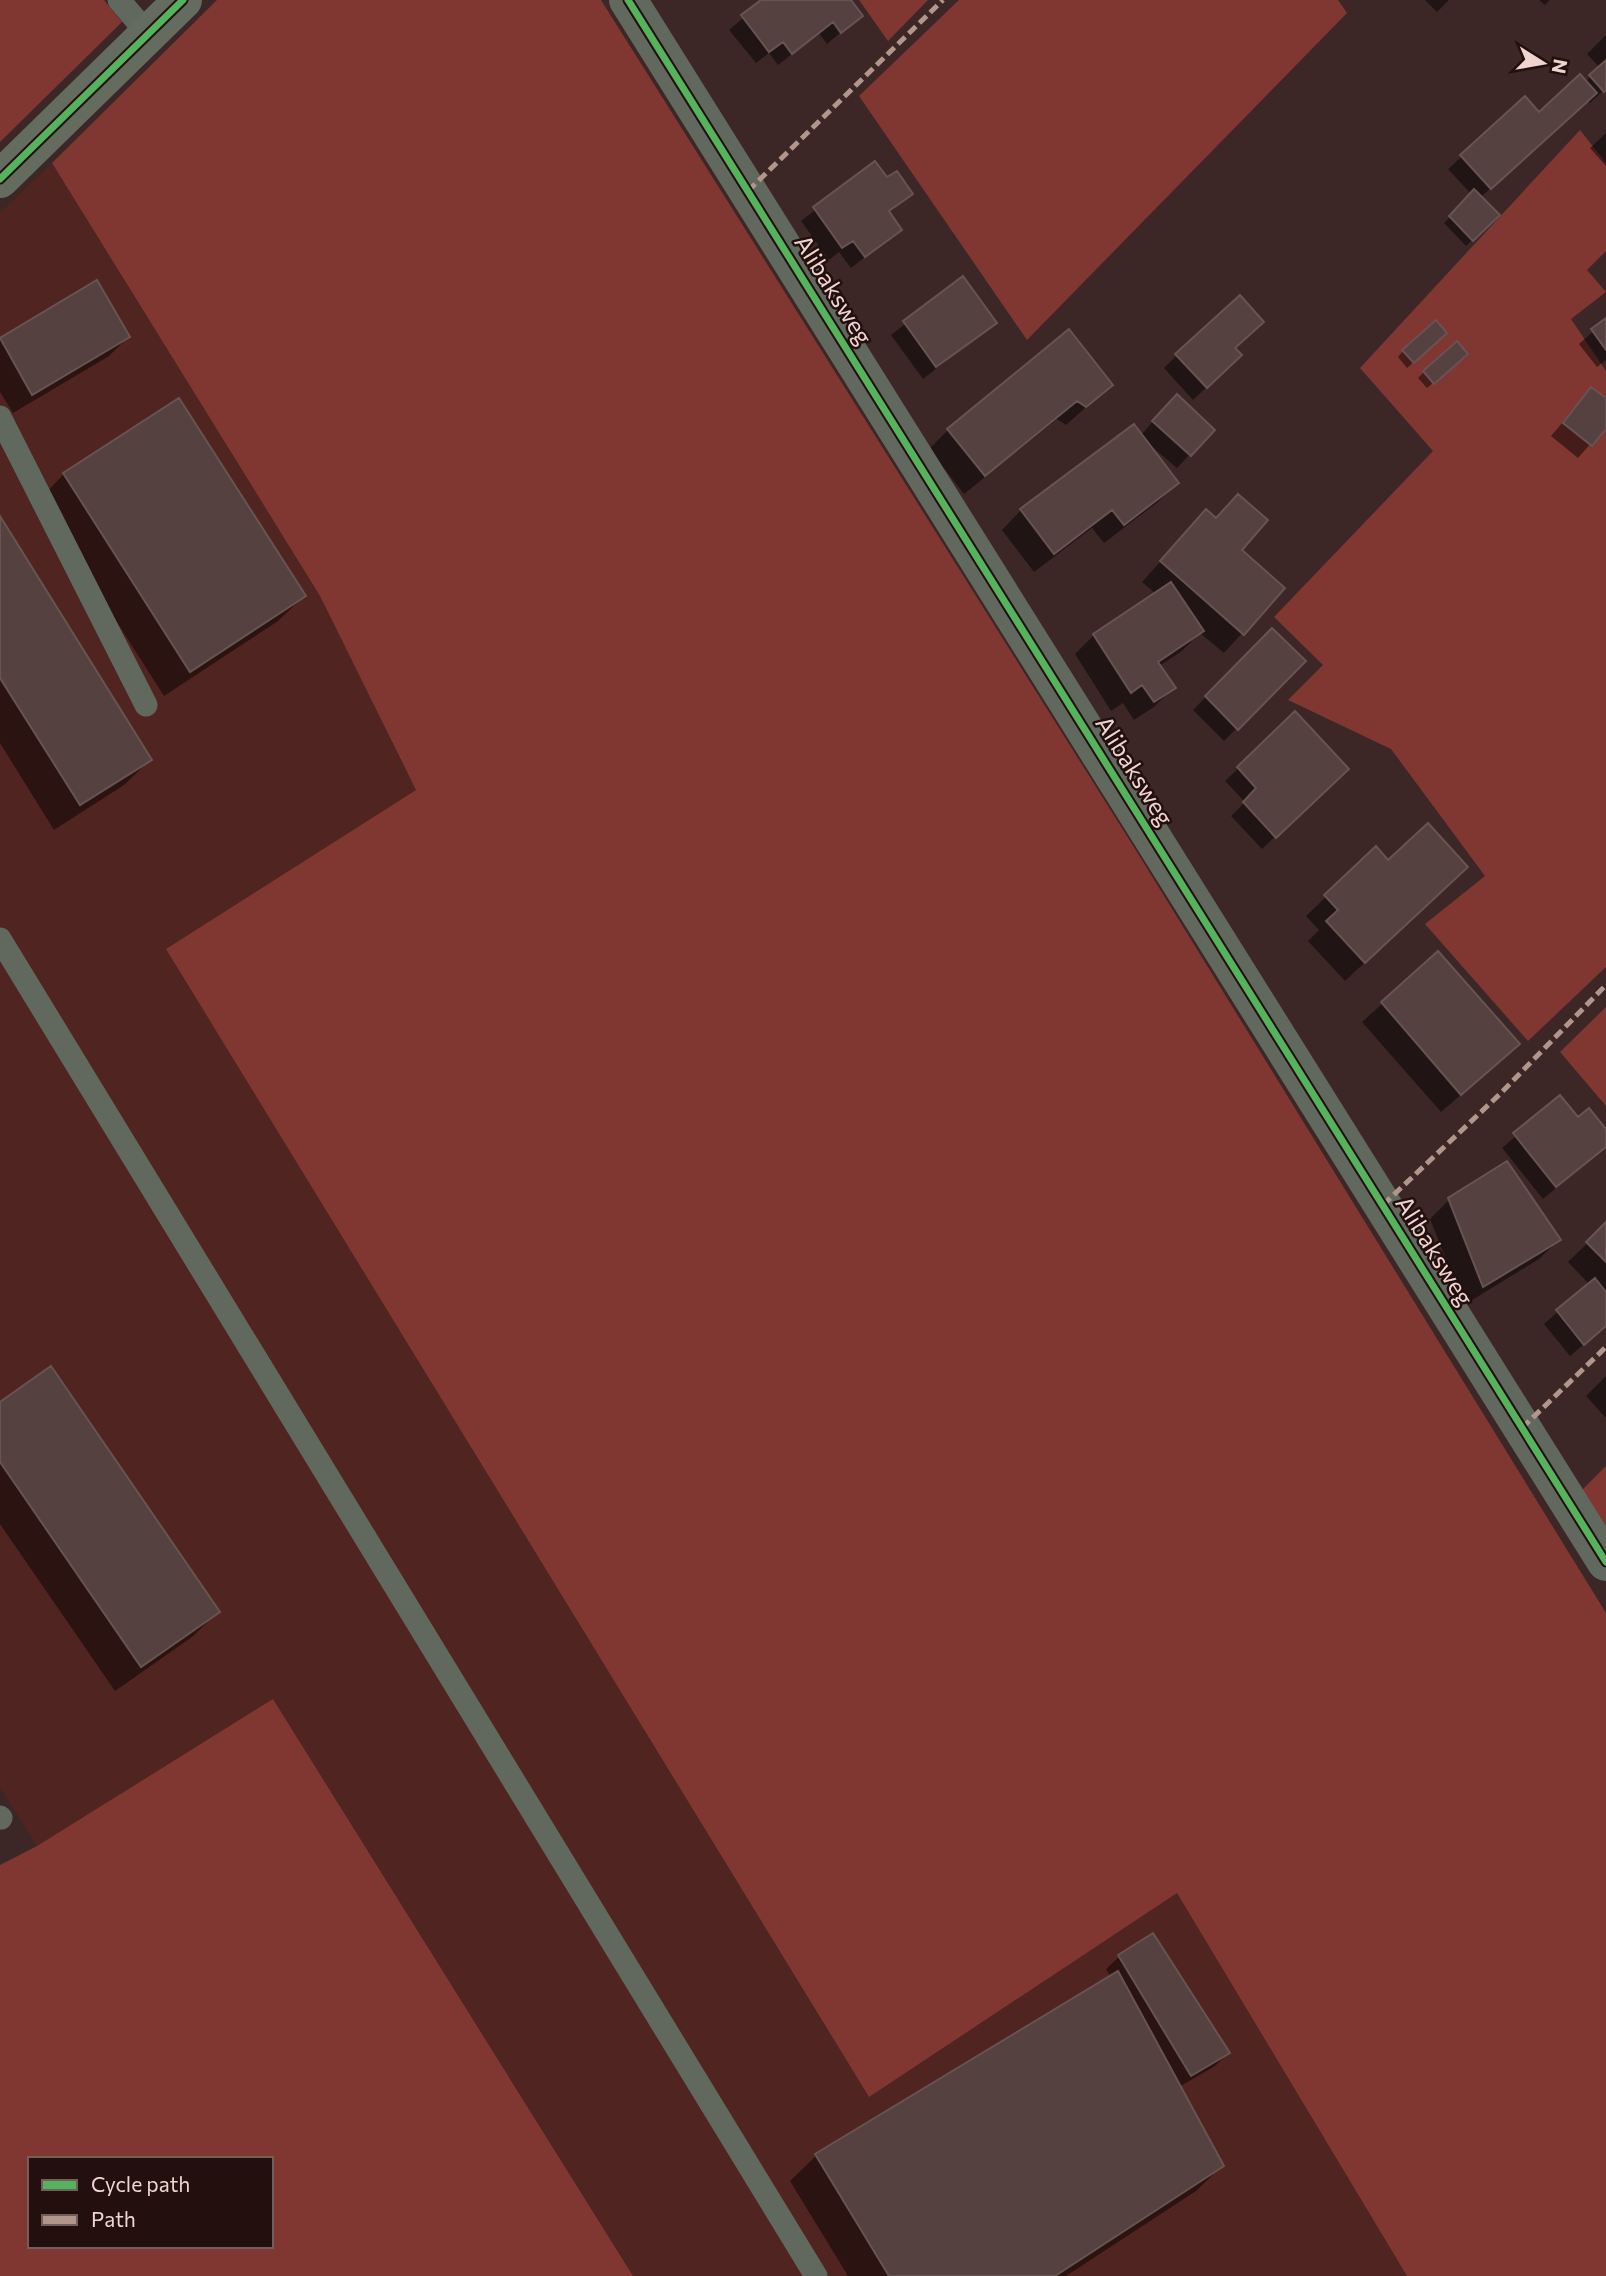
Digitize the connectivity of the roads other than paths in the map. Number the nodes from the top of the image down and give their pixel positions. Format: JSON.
{"nodes":[{"id":1,"x":119,"y":0,"type":"edge"},
{"id":2,"x":183,"y":0,"type":"edge"},
{"id":3,"x":628,"y":0,"type":"edge"},
{"id":4,"x":148,"y":34,"type":"junction"},
{"id":5,"x":0,"y":179,"type":"edge"},
{"id":6,"x":0,"y":417,"type":"edge"},
{"id":7,"x":146,"y":705,"type":"dead end"},
{"id":8,"x":0,"y":939,"type":"edge"},
{"id":9,"x":1606,"y":1562,"type":"edge"},
{"id":10,"x":816,"y":2276,"type":"edge"}],
"edges":[{"from":1,"to":4,"type":"lane"},
{"from":2,"to":4,"type":"street"},
{"from":3,"to":9,"type":"street","name":"Alibaksweg"},
{"from":4,"to":5,"type":"street"},
{"from":6,"to":7,"type":"lane"},
{"from":8,"to":10,"type":"lane"}]}
